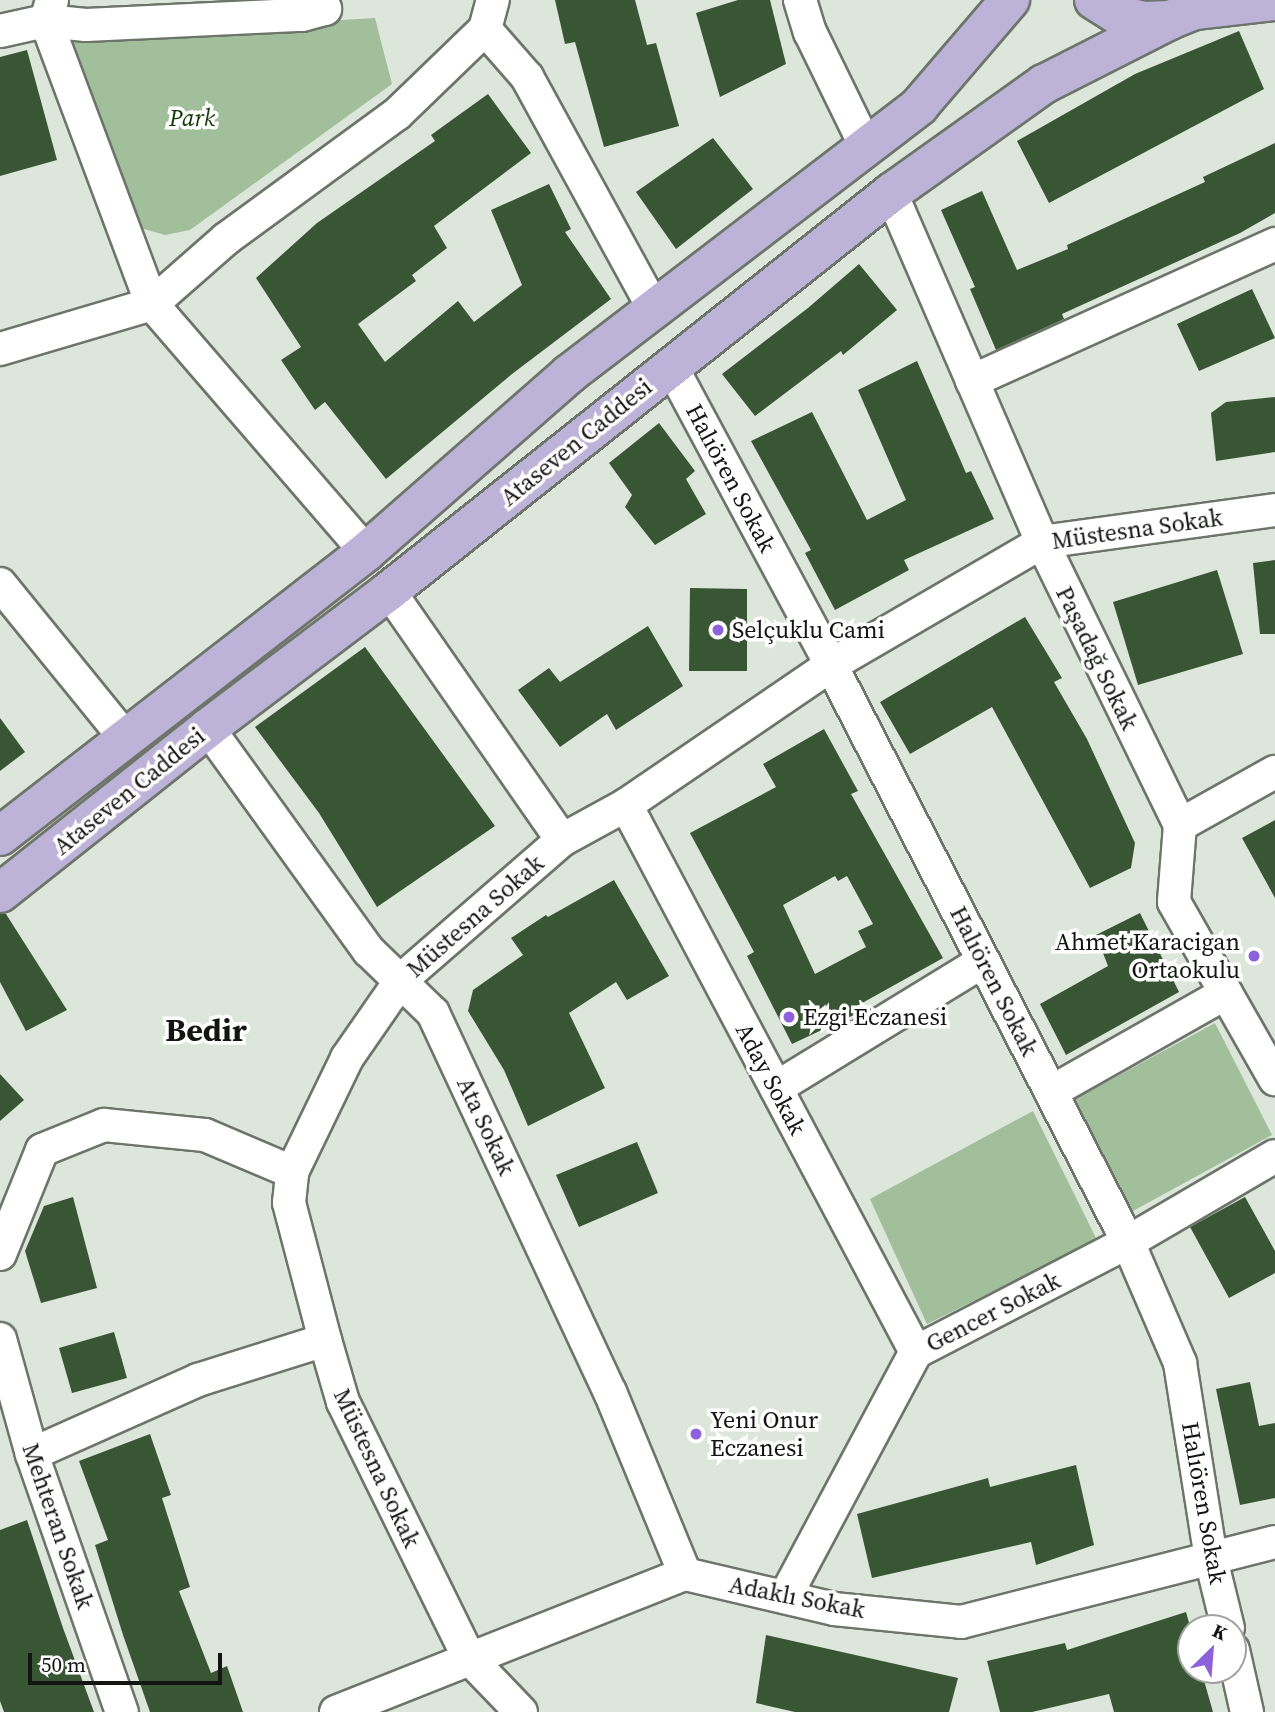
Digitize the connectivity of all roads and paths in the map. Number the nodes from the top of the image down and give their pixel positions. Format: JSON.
{"nodes":[{"id":1,"x":322,"y":0,"type":"edge"},
{"id":2,"x":800,"y":0,"type":"edge"},
{"id":3,"x":1010,"y":0,"type":"edge"},
{"id":4,"x":1094,"y":0,"type":"edge"},
{"id":5,"x":1275,"y":1,"type":"edge"},
{"id":6,"x":49,"y":10,"type":"edge"},
{"id":7,"x":1191,"y":10,"type":"edge"},
{"id":8,"x":489,"y":15,"type":"edge"},
{"id":9,"x":0,"y":31,"type":"edge"},
{"id":10,"x":866,"y":147,"type":"junction"},
{"id":11,"x":891,"y":192,"type":"junction"},
{"id":12,"x":1275,"y":244,"type":"edge"},
{"id":13,"x":152,"y":304,"type":"junction"},
{"id":14,"x":654,"y":309,"type":"junction"},
{"id":15,"x":0,"y":349,"type":"edge"},
{"id":16,"x":671,"y":366,"type":"junction"},
{"id":17,"x":972,"y":381,"type":"junction"},
{"id":18,"x":1275,"y":510,"type":"edge"},
{"id":19,"x":1042,"y":542,"type":"junction"},
{"id":20,"x":366,"y":552,"type":"junction"},
{"id":21,"x":0,"y":584,"type":"edge"},
{"id":22,"x":390,"y":591,"type":"junction"},
{"id":23,"x":831,"y":665,"type":"junction"},
{"id":24,"x":208,"y":727,"type":"junction"},
{"id":25,"x":126,"y":739,"type":"junction"},
{"id":26,"x":1275,"y":772,"type":"edge"},
{"id":27,"x":626,"y":806,"type":"junction"},
{"id":28,"x":1180,"y":825,"type":"junction"},
{"id":29,"x":0,"y":836,"type":"edge"},
{"id":30,"x":562,"y":840,"type":"junction"},
{"id":31,"x":0,"y":893,"type":"edge"},
{"id":32,"x":983,"y":961,"type":"junction"},
{"id":33,"x":401,"y":980,"type":"junction"},
{"id":34,"x":1226,"y":993,"type":"junction"},
{"id":35,"x":1275,"y":1079,"type":"edge"},
{"id":36,"x":776,"y":1088,"type":"junction"},
{"id":37,"x":1051,"y":1092,"type":"junction"},
{"id":38,"x":1275,"y":1156,"type":"edge"},
{"id":39,"x":292,"y":1172,"type":"junction"},
{"id":40,"x":1128,"y":1242,"type":"junction"},
{"id":41,"x":0,"y":1254,"type":"edge"},
{"id":42,"x":0,"y":1339,"type":"edge"},
{"id":43,"x":325,"y":1340,"type":"junction"},
{"id":44,"x":916,"y":1352,"type":"junction"},
{"id":45,"x":32,"y":1454,"type":"junction"},
{"id":46,"x":1275,"y":1542,"type":"edge"},
{"id":47,"x":1211,"y":1559,"type":"junction"},
{"id":48,"x":685,"y":1574,"type":"junction"},
{"id":49,"x":785,"y":1597,"type":"junction"},
{"id":50,"x":1225,"y":1614,"type":"edge"},
{"id":51,"x":469,"y":1658,"type":"junction"},
{"id":52,"x":1241,"y":1684,"type":"edge"},
{"id":53,"x":122,"y":1712,"type":"edge"},
{"id":54,"x":336,"y":1712,"type":"edge"},
{"id":55,"x":522,"y":1712,"type":"edge"},
{"id":56,"x":1247,"y":1712,"type":"edge"}],
"edges":[{"from":1,"to":6,"type":"street"},
{"from":2,"to":10,"type":"street"},
{"from":3,"to":10,"type":"main road"},
{"from":4,"to":7,"type":"main road"},
{"from":5,"to":7,"type":"main road","name":"Ataseven Caddesi"},
{"from":6,"to":9,"type":"street"},
{"from":6,"to":13,"type":"street"},
{"from":7,"to":11,"type":"main road","name":"Ataseven Caddesi"},
{"from":8,"to":13,"type":"street"},
{"from":8,"to":14,"type":"street"},
{"from":10,"to":14,"type":"main road"},
{"from":11,"to":16,"type":"main road","name":"Ataseven Caddesi"},
{"from":11,"to":17,"type":"street","name":"Paşadağ Sokak"},
{"from":12,"to":17,"type":"street"},
{"from":13,"to":15,"type":"street"},
{"from":13,"to":20,"type":"street"},
{"from":14,"to":20,"type":"main road"},
{"from":16,"to":22,"type":"main road","name":"Ataseven Caddesi"},
{"from":16,"to":23,"type":"street","name":"Halıören Sokak"},
{"from":17,"to":19,"type":"street","name":"Paşadağ Sokak"},
{"from":18,"to":19,"type":"street","name":"Müstesna Sokak"},
{"from":19,"to":23,"type":"street","name":"Müstesna Sokak"},
{"from":19,"to":28,"type":"street","name":"Paşadağ Sokak"},
{"from":20,"to":25,"type":"main road"},
{"from":21,"to":25,"type":"street"},
{"from":22,"to":24,"type":"main road","name":"Ataseven Caddesi"},
{"from":22,"to":30,"type":"street"},
{"from":23,"to":27,"type":"street","name":"Müstesna Sokak"},
{"from":23,"to":32,"type":"street","name":"Halıören Sokak"},
{"from":24,"to":31,"type":"main road","name":"Ataseven Caddesi"},
{"from":24,"to":33,"type":"street","name":"Ata Sokak"},
{"from":25,"to":29,"type":"main road"},
{"from":26,"to":28,"type":"street"},
{"from":27,"to":30,"type":"street","name":"Müstesna Sokak"},
{"from":27,"to":36,"type":"street","name":"Aday Sokak"},
{"from":28,"to":34,"type":"street"},
{"from":30,"to":33,"type":"street","name":"Müstesna Sokak"},
{"from":32,"to":36,"type":"street"},
{"from":32,"to":37,"type":"street","name":"Halıören Sokak"},
{"from":33,"to":39,"type":"street","name":"Müstesna Sokak"},
{"from":33,"to":48,"type":"street","name":"Ata Sokak"},
{"from":34,"to":35,"type":"street"},
{"from":34,"to":37,"type":"street"},
{"from":36,"to":44,"type":"street","name":"Aday Sokak"},
{"from":37,"to":40,"type":"street","name":"Halıören Sokak"},
{"from":38,"to":40,"type":"street","name":"Gencer Sokak"},
{"from":39,"to":41,"type":"street"},
{"from":39,"to":43,"type":"street","name":"Müstesna Sokak"},
{"from":40,"to":44,"type":"street","name":"Gencer Sokak"},
{"from":40,"to":47,"type":"street","name":"Halıören Sokak"},
{"from":42,"to":45,"type":"street","name":"Mehteran Sokak"},
{"from":43,"to":45,"type":"street"},
{"from":43,"to":51,"type":"street","name":"Müstesna Sokak"},
{"from":44,"to":49,"type":"street","name":"Gencer Sokak"},
{"from":45,"to":53,"type":"street","name":"Mehteran Sokak"},
{"from":46,"to":47,"type":"street","name":"Adaklı Sokak"},
{"from":47,"to":49,"type":"street","name":"Adaklı Sokak"},
{"from":47,"to":50,"type":"street","name":"Halıören Sokak"},
{"from":48,"to":49,"type":"street","name":"Adaklı Sokak"},
{"from":48,"to":51,"type":"street"},
{"from":51,"to":54,"type":"street"},
{"from":51,"to":55,"type":"street","name":"Müstesna Sokak"},
{"from":52,"to":56,"type":"street"}]}
